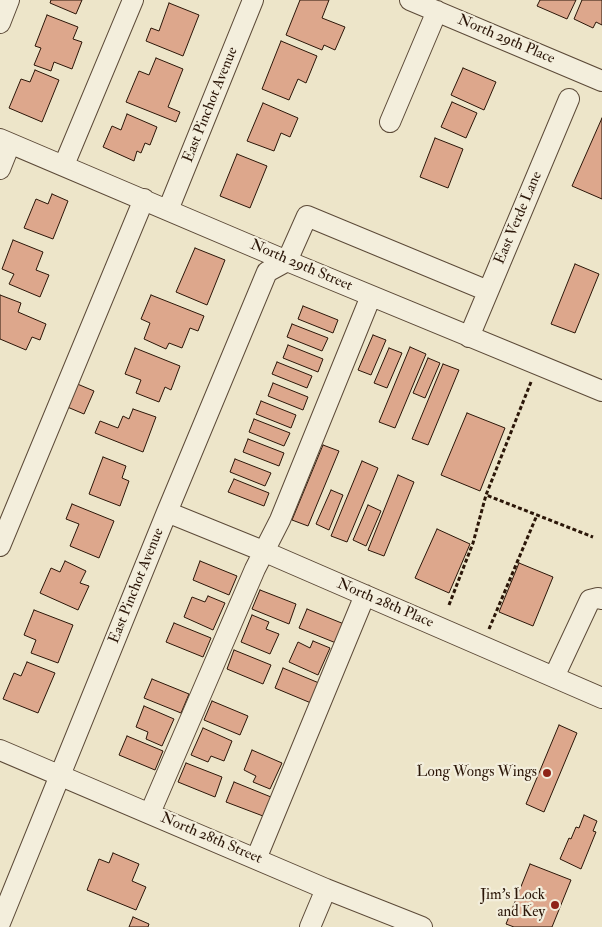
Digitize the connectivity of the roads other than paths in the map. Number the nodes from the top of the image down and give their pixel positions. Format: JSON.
{"nodes":[{"id":1,"x":9,"y":0,"type":"edge"},
{"id":2,"x":133,"y":0,"type":"edge"},
{"id":3,"x":253,"y":0,"type":"edge"},
{"id":4,"x":410,"y":0,"type":"edge"},
{"id":5,"x":437,"y":11,"type":"junction"},
{"id":6,"x":0,"y":23,"type":"edge"},
{"id":7,"x":602,"y":81,"type":"edge"},
{"id":8,"x":569,"y":99,"type":"dead end"},
{"id":9,"x":390,"y":122,"type":"dead end"},
{"id":10,"x":5,"y":141,"type":"edge"},
{"id":11,"x":64,"y":165,"type":"junction"},
{"id":12,"x":0,"y":169,"type":"edge"},
{"id":13,"x":144,"y":199,"type":"junction"},
{"id":14,"x":168,"y":210,"type":"junction"},
{"id":15,"x":287,"y":261,"type":"junction"},
{"id":16,"x":488,"y":291,"type":"junction"},
{"id":17,"x":371,"y":296,"type":"junction"},
{"id":18,"x":468,"y":337,"type":"junction"},
{"id":19,"x":602,"y":391,"type":"edge"},
{"id":20,"x":167,"y":512,"type":"junction"},
{"id":21,"x":0,"y":546,"type":"edge"},
{"id":22,"x":263,"y":551,"type":"junction"},
{"id":23,"x":365,"y":595,"type":"junction"},
{"id":24,"x":596,"y":600,"type":"edge"},
{"id":25,"x":554,"y":677,"type":"junction"},
{"id":26,"x":601,"y":693,"type":"edge"},
{"id":27,"x":0,"y":750,"type":"edge"},
{"id":28,"x":60,"y":775,"type":"junction"},
{"id":29,"x":150,"y":813,"type":"junction"},
{"id":30,"x":256,"y":859,"type":"junction"},
{"id":31,"x":326,"y":889,"type":"junction"},
{"id":32,"x":0,"y":923,"type":"edge"},
{"id":33,"x":310,"y":927,"type":"edge"},
{"id":34,"x":422,"y":927,"type":"edge"}],
"edges":[{"from":1,"to":6,"type":"street"},
{"from":2,"to":11,"type":"street"},
{"from":3,"to":14,"type":"street","name":"East Pinchot Avenue"},
{"from":4,"to":5,"type":"street","name":"North 29th Place"},
{"from":5,"to":7,"type":"street","name":"North 29th Place"},
{"from":5,"to":9,"type":"street"},
{"from":8,"to":16,"type":"street","name":"East Verde Lane"},
{"from":10,"to":11,"type":"street","name":"North 29th Street"},
{"from":10,"to":12,"type":"street"},
{"from":11,"to":13,"type":"street","name":"North 29th Street"},
{"from":13,"to":14,"type":"street","name":"North 29th Street"},
{"from":13,"to":21,"type":"street"},
{"from":14,"to":15,"type":"street","name":"North 29th Street"},
{"from":15,"to":16,"type":"street"},
{"from":15,"to":17,"type":"street","name":"North 29th Street"},
{"from":15,"to":20,"type":"street","name":"East Pinchot Avenue"},
{"from":16,"to":18,"type":"street","name":"East Verde Lane"},
{"from":17,"to":18,"type":"street","name":"North 29th Street"},
{"from":17,"to":22,"type":"street"},
{"from":18,"to":19,"type":"street","name":"North 29th Street"},
{"from":20,"to":22,"type":"street","name":"North 28th Place"},
{"from":20,"to":28,"type":"street","name":"East Pinchot Avenue"},
{"from":22,"to":23,"type":"street","name":"North 28th Place"},
{"from":22,"to":29,"type":"street"},
{"from":23,"to":25,"type":"street","name":"North 28th Place"},
{"from":23,"to":30,"type":"street"},
{"from":24,"to":25,"type":"street"},
{"from":25,"to":26,"type":"street","name":"North 28th Place"},
{"from":27,"to":28,"type":"street","name":"North 28th Street"},
{"from":28,"to":29,"type":"street","name":"North 28th Street"},
{"from":28,"to":32,"type":"street","name":"East Pinchot Avenue"},
{"from":29,"to":30,"type":"street","name":"North 28th Street"},
{"from":30,"to":31,"type":"street","name":"North 28th Street"},
{"from":31,"to":33,"type":"street"},
{"from":31,"to":34,"type":"street","name":"North 28th Street"}]}
